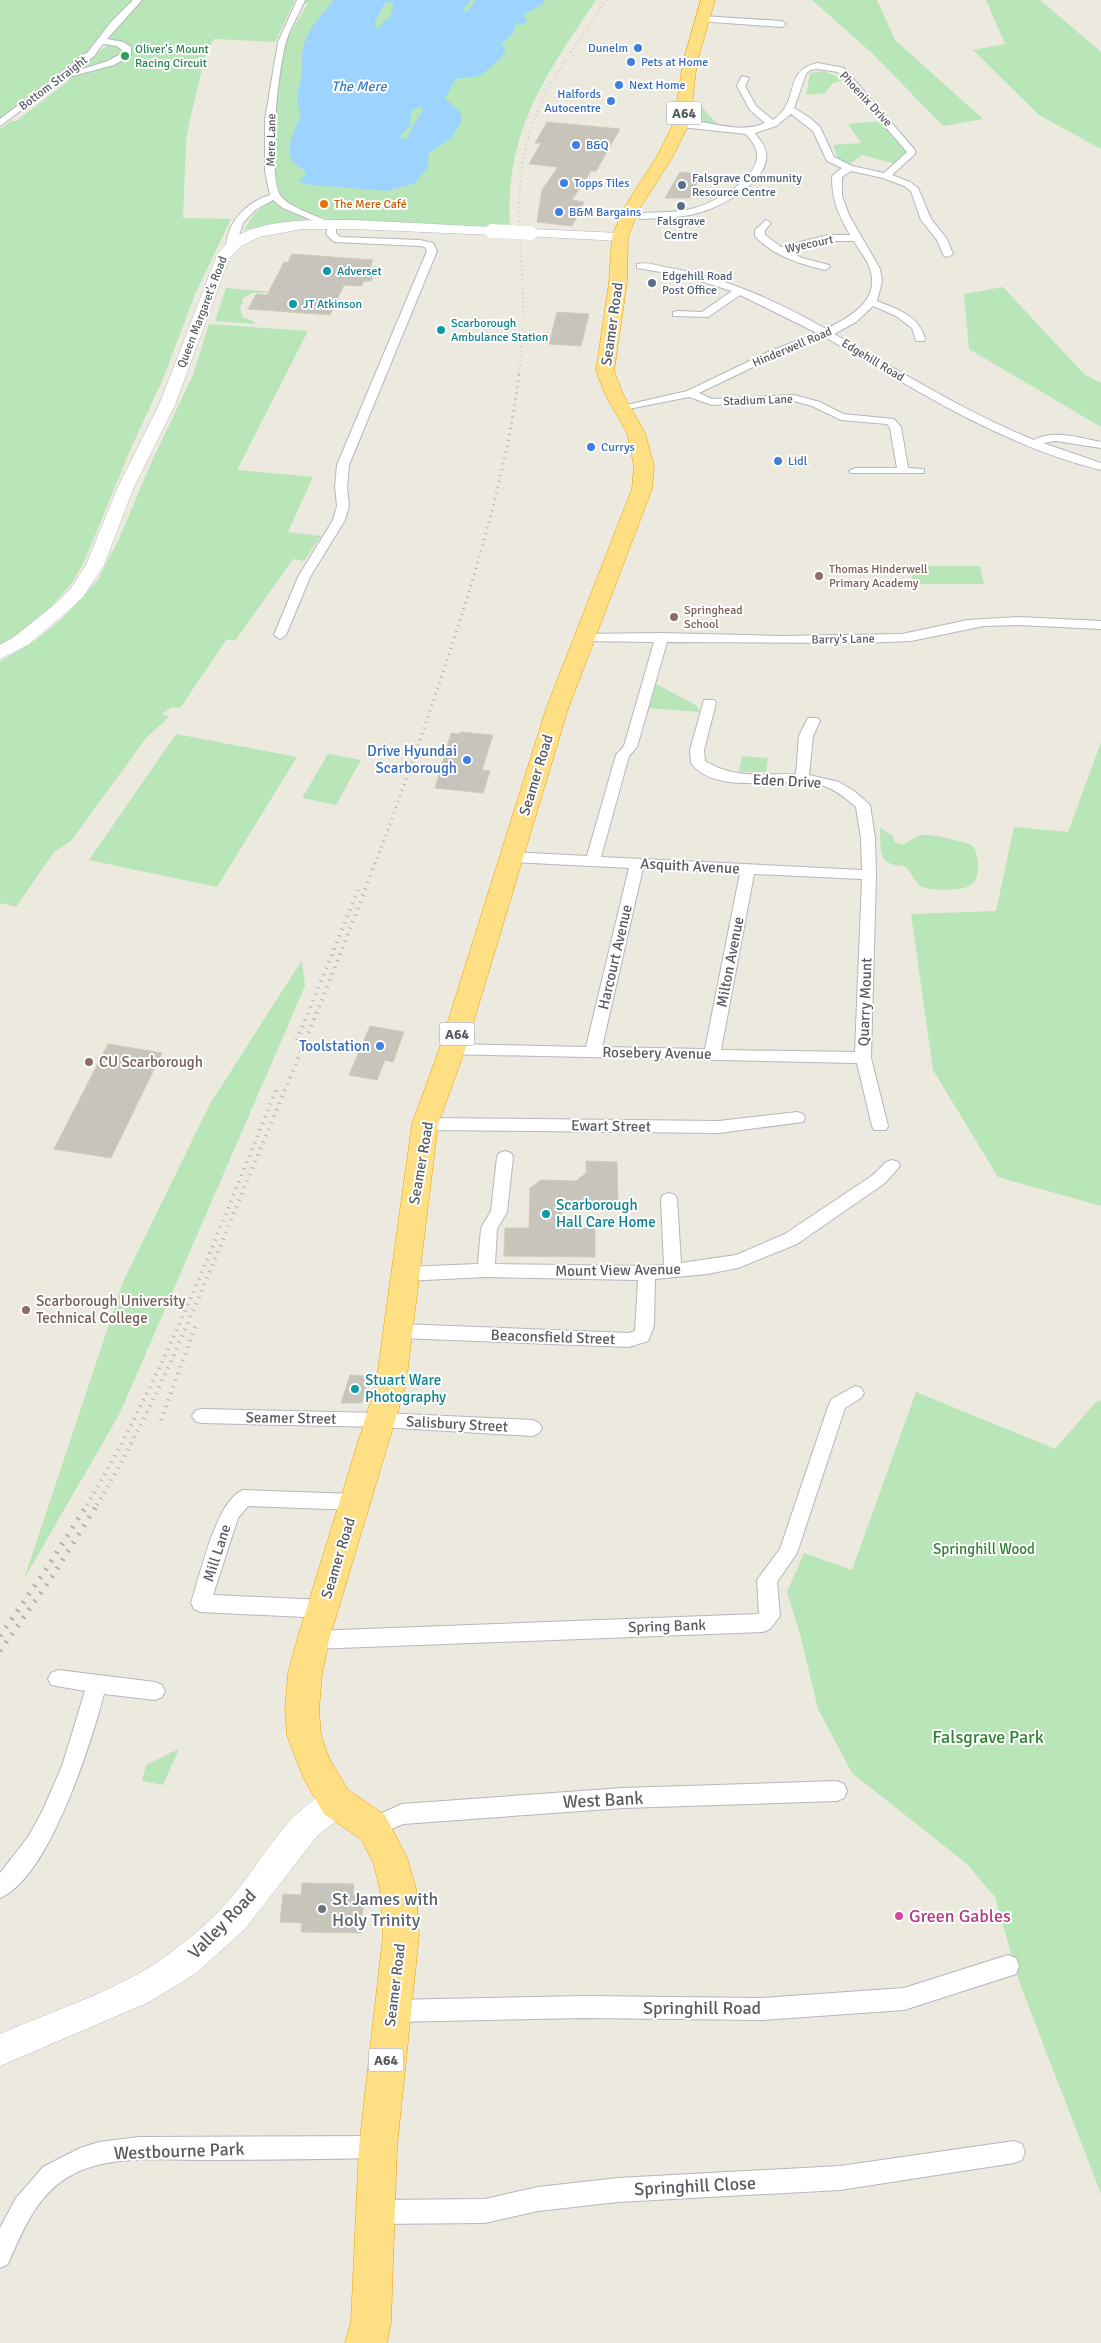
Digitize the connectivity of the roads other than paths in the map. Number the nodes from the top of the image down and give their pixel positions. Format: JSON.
{"nodes":[{"id":1,"x":138,"y":0,"type":"edge"},
{"id":2,"x":301,"y":0,"type":"edge"},
{"id":3,"x":708,"y":0,"type":"edge"},
{"id":4,"x":702,"y":19,"type":"junction"},
{"id":5,"x":782,"y":24,"type":"dead end"},
{"id":6,"x":103,"y":41,"type":"junction"},
{"id":7,"x":745,"y":78,"type":"dead end"},
{"id":8,"x":59,"y":79,"type":"junction"},
{"id":9,"x":791,"y":110,"type":"junction"},
{"id":10,"x":0,"y":123,"type":"edge"},
{"id":11,"x":681,"y":124,"type":"junction"},
{"id":12,"x":773,"y":124,"type":"junction"},
{"id":13,"x":749,"y":132,"type":"junction"},
{"id":14,"x":849,"y":168,"type":"junction"},
{"id":15,"x":886,"y":176,"type":"junction"},
{"id":16,"x":275,"y":196,"type":"junction"},
{"id":17,"x":636,"y":213,"type":"junction"},
{"id":18,"x":766,"y":223,"type":"dead end"},
{"id":19,"x":330,"y":224,"type":"junction"},
{"id":20,"x":567,"y":234,"type":"junction"},
{"id":21,"x":620,"y":236,"type":"junction"},
{"id":22,"x":858,"y":239,"type":"junction"},
{"id":23,"x":232,"y":246,"type":"junction"},
{"id":24,"x":779,"y":250,"type":"junction"},
{"id":25,"x":948,"y":254,"type":"dead end"},
{"id":26,"x":625,"y":263,"type":"junction"},
{"id":27,"x":825,"y":267,"type":"dead end"},
{"id":28,"x":739,"y":291,"type":"junction"},
{"id":29,"x":872,"y":302,"type":"junction"},
{"id":30,"x":676,"y":314,"type":"dead end"},
{"id":31,"x":827,"y":332,"type":"junction"},
{"id":32,"x":920,"y":339,"type":"dead end"},
{"id":33,"x":691,"y":393,"type":"junction"},
{"id":34,"x":622,"y":409,"type":"junction"},
{"id":35,"x":1034,"y":444,"type":"junction"},
{"id":36,"x":1101,"y":445,"type":"edge"},
{"id":37,"x":1101,"y":466,"type":"edge"},
{"id":38,"x":855,"y":471,"type":"dead end"},
{"id":39,"x":903,"y":471,"type":"junction"},
{"id":40,"x":920,"y":471,"type":"dead end"},
{"id":41,"x":1101,"y":625,"type":"edge"},
{"id":42,"x":280,"y":635,"type":"dead end"},
{"id":43,"x":583,"y":637,"type":"junction"},
{"id":44,"x":662,"y":637,"type":"junction"},
{"id":45,"x":0,"y":654,"type":"edge"},
{"id":46,"x":709,"y":703,"type":"dead end"},
{"id":47,"x":813,"y":721,"type":"dead end"},
{"id":48,"x":802,"y":779,"type":"junction"},
{"id":49,"x":512,"y":857,"type":"junction"},
{"id":50,"x":593,"y":861,"type":"junction"},
{"id":51,"x":637,"y":863,"type":"junction"},
{"id":52,"x":748,"y":868,"type":"junction"},
{"id":53,"x":869,"y":875,"type":"junction"},
{"id":54,"x":452,"y":1050,"type":"junction"},
{"id":55,"x":592,"y":1052,"type":"junction"},
{"id":56,"x":712,"y":1055,"type":"junction"},
{"id":57,"x":863,"y":1058,"type":"junction"},
{"id":58,"x":797,"y":1118,"type":"dead end"},
{"id":59,"x":426,"y":1124,"type":"junction"},
{"id":60,"x":880,"y":1126,"type":"dead end"},
{"id":61,"x":505,"y":1157,"type":"dead end"},
{"id":62,"x":892,"y":1166,"type":"dead end"},
{"id":63,"x":670,"y":1199,"type":"dead end"},
{"id":64,"x":486,"y":1270,"type":"junction"},
{"id":65,"x":673,"y":1271,"type":"junction"},
{"id":66,"x":647,"y":1273,"type":"junction"},
{"id":67,"x":405,"y":1274,"type":"junction"},
{"id":68,"x":399,"y":1330,"type":"junction"},
{"id":69,"x":856,"y":1393,"type":"dead end"},
{"id":70,"x":201,"y":1416,"type":"dead end"},
{"id":71,"x":381,"y":1420,"type":"junction"},
{"id":72,"x":533,"y":1428,"type":"dead end"},
{"id":73,"x":355,"y":1502,"type":"junction"},
{"id":74,"x":323,"y":1610,"type":"junction"},
{"id":75,"x":313,"y":1640,"type":"junction"},
{"id":76,"x":58,"y":1679,"type":"dead end"},
{"id":77,"x":97,"y":1684,"type":"junction"},
{"id":78,"x":155,"y":1691,"type":"dead end"},
{"id":79,"x":837,"y":1791,"type":"dead end"},
{"id":80,"x":336,"y":1802,"type":"junction"},
{"id":81,"x":373,"y":1827,"type":"junction"},
{"id":82,"x":0,"y":1888,"type":"edge"},
{"id":83,"x":1008,"y":1966,"type":"dead end"},
{"id":84,"x":391,"y":2011,"type":"junction"},
{"id":85,"x":0,"y":2050,"type":"edge"},
{"id":86,"x":378,"y":2147,"type":"junction"},
{"id":87,"x":1014,"y":2152,"type":"dead end"},
{"id":88,"x":375,"y":2212,"type":"junction"},
{"id":89,"x":0,"y":2256,"type":"edge"},
{"id":90,"x":366,"y":2343,"type":"edge"}],
"edges":[{"from":1,"to":6,"type":"street","name":"Bottom Straight"},
{"from":2,"to":16,"type":"street","name":"Mere Lane"},
{"from":3,"to":4,"type":"highway","name":"Seamer Road","number":"A64"},
{"from":4,"to":5,"type":"street"},
{"from":4,"to":11,"type":"highway","name":"Seamer Road","number":"A64"},
{"from":6,"to":8,"type":"street","name":"Bottom Straight"},
{"from":6,"to":8,"type":"street"},
{"from":7,"to":12,"type":"street"},
{"from":8,"to":10,"type":"street","name":"Bottom Straight"},
{"from":9,"to":12,"type":"street"},
{"from":9,"to":14,"type":"street"},
{"from":9,"to":15,"type":"street","name":"Phoenix Drive"},
{"from":11,"to":13,"type":"street"},
{"from":11,"to":17,"type":"highway","name":"Seamer Road","number":"A64"},
{"from":12,"to":13,"type":"street"},
{"from":13,"to":17,"type":"street"},
{"from":14,"to":15,"type":"street"},
{"from":14,"to":22,"type":"street"},
{"from":15,"to":25,"type":"street"},
{"from":16,"to":19,"type":"street"},
{"from":16,"to":23,"type":"street"},
{"from":17,"to":20,"type":"main road"},
{"from":17,"to":21,"type":"highway","name":"Seamer Road","number":"A64"},
{"from":18,"to":24,"type":"street"},
{"from":19,"to":20,"type":"main road","name":"Queen Margaret's Road","bridge":true},
{"from":19,"to":23,"type":"main road","name":"Queen Margaret's Road"},
{"from":19,"to":42,"type":"street"},
{"from":20,"to":21,"type":"main road","name":"Queen Margaret's Road"},
{"from":20,"to":26,"type":"main road"},
{"from":21,"to":26,"type":"highway","name":"Seamer Road","number":"A64"},
{"from":22,"to":24,"type":"street","name":"Wyecourt"},
{"from":22,"to":29,"type":"street"},
{"from":23,"to":45,"type":"main road","name":"Queen Margaret's Road"},
{"from":24,"to":27,"type":"street","name":"Wyecourt"},
{"from":26,"to":28,"type":"street","name":"Edgehill Road"},
{"from":26,"to":34,"type":"highway","name":"Seamer Road","number":"A64"},
{"from":28,"to":30,"type":"street"},
{"from":28,"to":31,"type":"street","name":"Edgehill Road"},
{"from":29,"to":31,"type":"street","name":"Hinderwell Road"},
{"from":29,"to":32,"type":"street"},
{"from":31,"to":33,"type":"street","name":"Hinderwell Road"},
{"from":31,"to":35,"type":"street","name":"Edgehill Road"},
{"from":33,"to":34,"type":"street","name":"Hinderwell Road"},
{"from":33,"to":39,"type":"street","name":"Stadium Lane"},
{"from":34,"to":43,"type":"highway","name":"Seamer Road","number":"A64"},
{"from":35,"to":36,"type":"street"},
{"from":35,"to":37,"type":"street","name":"Edgehill Road"},
{"from":38,"to":39,"type":"street"},
{"from":39,"to":40,"type":"street"},
{"from":41,"to":44,"type":"street","name":"Barry's Lane"},
{"from":43,"to":44,"type":"street","name":"Barry's Lane"},
{"from":43,"to":49,"type":"highway","name":"Seamer Road","number":"A64"},
{"from":44,"to":50,"type":"street"},
{"from":46,"to":48,"type":"street","name":"Eden Drive"},
{"from":47,"to":48,"type":"street"},
{"from":48,"to":53,"type":"street","name":"Eden Drive"},
{"from":49,"to":50,"type":"street","name":"Asquith Avenue"},
{"from":49,"to":54,"type":"highway","name":"Seamer Road","number":"A64"},
{"from":50,"to":51,"type":"street","name":"Asquith Avenue"},
{"from":51,"to":52,"type":"street","name":"Asquith Avenue"},
{"from":51,"to":55,"type":"street","name":"Harcourt Avenue"},
{"from":52,"to":53,"type":"street","name":"Asquith Avenue"},
{"from":52,"to":56,"type":"street","name":"Milton Avenue"},
{"from":53,"to":57,"type":"street","name":"Quarry Mount"},
{"from":54,"to":55,"type":"street","name":"Rosebery Avenue"},
{"from":54,"to":59,"type":"highway","name":"Seamer Road","number":"A64"},
{"from":55,"to":56,"type":"street","name":"Rosebery Avenue"},
{"from":56,"to":57,"type":"street","name":"Rosebery Avenue"},
{"from":57,"to":60,"type":"street","name":"Quarry Mount"},
{"from":58,"to":59,"type":"street","name":"Ewart Street"},
{"from":59,"to":67,"type":"highway","name":"Seamer Road","number":"A64"},
{"from":61,"to":64,"type":"street"},
{"from":62,"to":65,"type":"street","name":"Mount View Avenue"},
{"from":63,"to":65,"type":"street"},
{"from":64,"to":66,"type":"street","name":"Mount View Avenue"},
{"from":64,"to":67,"type":"street","name":"Mount View Avenue"},
{"from":65,"to":66,"type":"street","name":"Mount View Avenue"},
{"from":66,"to":68,"type":"street","name":"Beaconsfield Street"},
{"from":67,"to":68,"type":"highway","name":"Seamer Road","number":"A64"},
{"from":68,"to":71,"type":"highway","name":"Seamer Road","number":"A64"},
{"from":69,"to":75,"type":"street","name":"Spring Bank"},
{"from":70,"to":71,"type":"street","name":"Seamer Street"},
{"from":71,"to":72,"type":"street","name":"Salisbury Street"},
{"from":71,"to":73,"type":"highway","name":"Seamer Road","number":"A64"},
{"from":73,"to":74,"type":"highway","name":"Seamer Road","number":"A64"},
{"from":73,"to":74,"type":"street","name":"Mill Lane"},
{"from":74,"to":75,"type":"highway","name":"Seamer Road","number":"A64"},
{"from":75,"to":80,"type":"highway","name":"Seamer Road","number":"A64"},
{"from":76,"to":77,"type":"street"},
{"from":77,"to":78,"type":"street"},
{"from":77,"to":82,"type":"street"},
{"from":79,"to":81,"type":"street","name":"West Bank"},
{"from":80,"to":81,"type":"highway","name":"Seamer Road","number":"A64"},
{"from":80,"to":85,"type":"main road","name":"Valley Road"},
{"from":81,"to":84,"type":"highway","name":"Seamer Road","number":"A64"},
{"from":83,"to":84,"type":"street","name":"Springhill Road"},
{"from":84,"to":86,"type":"highway","name":"Seamer Road","number":"A64"},
{"from":86,"to":88,"type":"highway","name":"Seamer Road","number":"A64"},
{"from":86,"to":89,"type":"street","name":"Westbourne Park"},
{"from":87,"to":88,"type":"street","name":"Springhill Close"},
{"from":88,"to":90,"type":"highway","name":"Seamer Road","number":"A64"}]}
